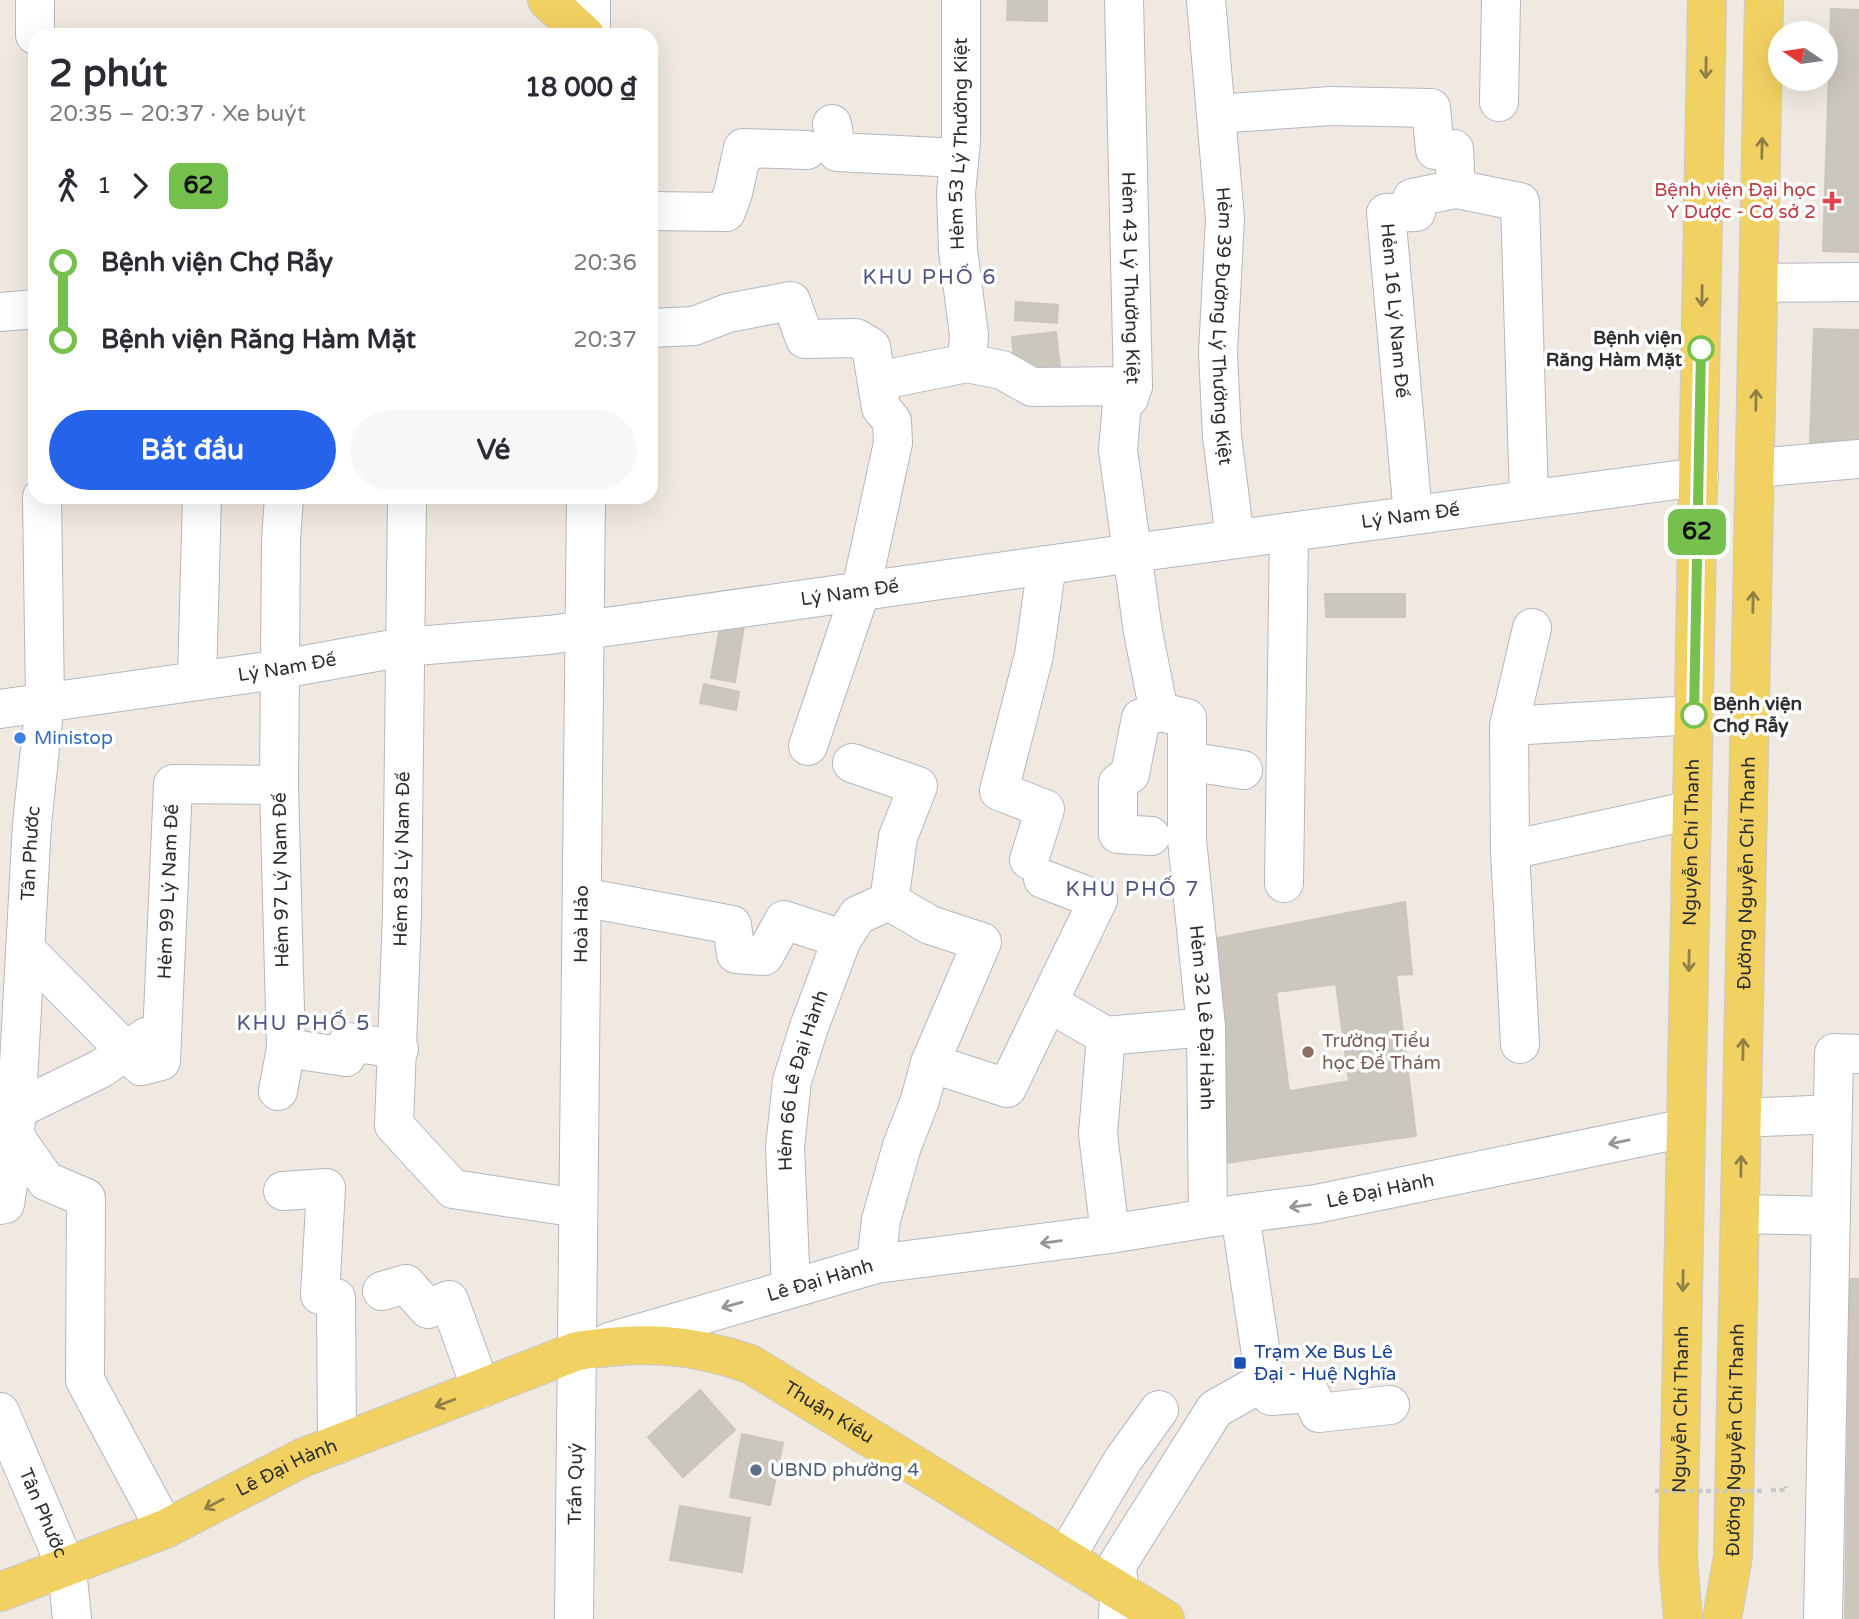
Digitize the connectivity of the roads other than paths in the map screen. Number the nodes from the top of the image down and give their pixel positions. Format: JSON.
{"nodes":[{"id":1,"x":35,"y":0,"type":"edge"},
{"id":2,"x":547,"y":0,"type":"edge"},
{"id":3,"x":591,"y":0,"type":"edge"},
{"id":4,"x":961,"y":0,"type":"edge"},
{"id":5,"x":1124,"y":0,"type":"edge"},
{"id":6,"x":1206,"y":0,"type":"edge"},
{"id":7,"x":1501,"y":0,"type":"edge"},
{"id":8,"x":1707,"y":0,"type":"edge"},
{"id":9,"x":1765,"y":0,"type":"edge"},
{"id":10,"x":36,"y":28,"type":"edge"},
{"id":11,"x":577,"y":28,"type":"edge"},
{"id":12,"x":591,"y":28,"type":"edge"},
{"id":13,"x":1499,"y":102,"type":"dead end"},
{"id":14,"x":1216,"y":114,"type":"junction"},
{"id":15,"x":959,"y":158,"type":"junction"},
{"id":16,"x":1456,"y":190,"type":"junction"},
{"id":17,"x":658,"y":211,"type":"edge"},
{"id":18,"x":1859,"y":282,"type":"edge"},
{"id":19,"x":1759,"y":283,"type":"junction"},
{"id":20,"x":28,"y":310,"type":"edge"},
{"id":21,"x":0,"y":312,"type":"edge"},
{"id":22,"x":658,"y":328,"type":"edge"},
{"id":23,"x":967,"y":363,"type":"junction"},
{"id":24,"x":877,"y":382,"type":"junction"},
{"id":25,"x":1133,"y":386,"type":"junction"},
{"id":26,"x":1859,"y":459,"type":"edge"},
{"id":27,"x":1755,"y":468,"type":"junction"},
{"id":28,"x":1699,"y":477,"type":"junction"},
{"id":29,"x":1529,"y":499,"type":"junction"},
{"id":30,"x":42,"y":504,"type":"edge"},
{"id":31,"x":202,"y":504,"type":"edge"},
{"id":32,"x":284,"y":504,"type":"edge"},
{"id":33,"x":407,"y":504,"type":"edge"},
{"id":34,"x":586,"y":504,"type":"edge"},
{"id":35,"x":1413,"y":515,"type":"junction"},
{"id":36,"x":1289,"y":532,"type":"junction"},
{"id":37,"x":1236,"y":539,"type":"junction"},
{"id":38,"x":1133,"y":552,"type":"junction"},
{"id":39,"x":1047,"y":565,"type":"junction"},
{"id":40,"x":861,"y":590,"type":"junction"},
{"id":41,"x":584,"y":628,"type":"junction"},
{"id":42,"x":1532,"y":628,"type":"dead end"},
{"id":43,"x":1695,"y":646,"type":"junction"},
{"id":44,"x":1752,"y":647,"type":"junction"},
{"id":45,"x":404,"y":648,"type":"junction"},
{"id":46,"x":282,"y":669,"type":"junction"},
{"id":47,"x":197,"y":680,"type":"junction"},
{"id":48,"x":45,"y":702,"type":"junction"},
{"id":49,"x":0,"y":709,"type":"edge"},
{"id":50,"x":1159,"y":712,"type":"junction"},
{"id":51,"x":1694,"y":715,"type":"junction"},
{"id":52,"x":1509,"y":726,"type":"junction"},
{"id":53,"x":808,"y":746,"type":"dead end"},
{"id":54,"x":1187,"y":761,"type":"junction"},
{"id":55,"x":852,"y":763,"type":"dead end"},
{"id":56,"x":1243,"y":770,"type":"dead end"},
{"id":57,"x":279,"y":785,"type":"junction"},
{"id":58,"x":1692,"y":810,"type":"junction"},
{"id":59,"x":1151,"y":836,"type":"dead end"},
{"id":60,"x":1510,"y":850,"type":"junction"},
{"id":61,"x":1284,"y":883,"type":"dead end"},
{"id":62,"x":582,"y":897,"type":"junction"},
{"id":63,"x":889,"y":901,"type":"junction"},
{"id":64,"x":842,"y":939,"type":"junction"},
{"id":65,"x":25,"y":950,"type":"junction"},
{"id":66,"x":1049,"y":1003,"type":"junction"},
{"id":67,"x":1206,"y":1027,"type":"junction"},
{"id":68,"x":1106,"y":1036,"type":"junction"},
{"id":69,"x":1520,"y":1044,"type":"dead end"},
{"id":70,"x":150,"y":1046,"type":"junction"},
{"id":71,"x":286,"y":1048,"type":"junction"},
{"id":72,"x":1859,"y":1054,"type":"edge"},
{"id":73,"x":397,"y":1060,"type":"junction"},
{"id":74,"x":930,"y":1063,"type":"junction"},
{"id":75,"x":278,"y":1091,"type":"dead end"},
{"id":76,"x":1832,"y":1114,"type":"junction"},
{"id":77,"x":1742,"y":1118,"type":"junction"},
{"id":78,"x":15,"y":1124,"type":"junction"},
{"id":79,"x":1686,"y":1128,"type":"junction"},
{"id":80,"x":283,"y":1191,"type":"dead end"},
{"id":81,"x":0,"y":1205,"type":"edge"},
{"id":82,"x":578,"y":1208,"type":"junction"},
{"id":83,"x":1684,"y":1213,"type":"junction"},
{"id":84,"x":1740,"y":1213,"type":"junction"},
{"id":85,"x":1224,"y":1216,"type":"junction"},
{"id":86,"x":1831,"y":1216,"type":"junction"},
{"id":87,"x":1110,"y":1234,"type":"junction"},
{"id":88,"x":876,"y":1264,"type":"junction"},
{"id":89,"x":791,"y":1288,"type":"junction"},
{"id":90,"x":382,"y":1291,"type":"dead end"},
{"id":91,"x":577,"y":1351,"type":"junction"},
{"id":92,"x":1265,"y":1381,"type":"junction"},
{"id":93,"x":481,"y":1389,"type":"junction"},
{"id":94,"x":1390,"y":1405,"type":"dead end"},
{"id":95,"x":1159,"y":1410,"type":"dead end"},
{"id":96,"x":0,"y":1412,"type":"edge"},
{"id":97,"x":337,"y":1445,"type":"junction"},
{"id":98,"x":165,"y":1530,"type":"junction"},
{"id":99,"x":1065,"y":1558,"type":"junction"},
{"id":100,"x":67,"y":1569,"type":"junction"},
{"id":101,"x":0,"y":1592,"type":"edge"},
{"id":102,"x":1119,"y":1605,"type":"edge"},
{"id":103,"x":72,"y":1619,"type":"edge"},
{"id":104,"x":574,"y":1619,"type":"edge"},
{"id":105,"x":1165,"y":1619,"type":"edge"},
{"id":106,"x":1683,"y":1619,"type":"edge"},
{"id":107,"x":1722,"y":1619,"type":"edge"},
{"id":108,"x":1822,"y":1619,"type":"edge"}],
"edges":[{"from":1,"to":10,"type":"street"},
{"from":2,"to":11,"type":"main road"},
{"from":3,"to":12,"type":"street"},
{"from":4,"to":15,"type":"street","name":"Hẻm 53 Lý Thường Kiệt"},
{"from":5,"to":25,"type":"street","name":"Hẻm 43 Lý Thường Kiệt"},
{"from":6,"to":14,"type":"street","name":"Hẻm 39 Đường Lý Thường Kiệt"},
{"from":7,"to":13,"type":"street"},
{"from":8,"to":28,"type":"main road","name":"Nguyễn Chí Thanh","one_way":true},
{"from":19,"to":9,"type":"main road","name":"Đường Nguyễn Chí Thanh","one_way":true},
{"from":14,"to":16,"type":"street"},
{"from":14,"to":37,"type":"street","name":"Hẻm 39 Đường Lý Thường Kiệt"},
{"from":15,"to":17,"type":"street"},
{"from":15,"to":23,"type":"street","name":"Hẻm 53 Lý Thường Kiệt"},
{"from":16,"to":29,"type":"street"},
{"from":16,"to":35,"type":"street","name":"Hẻm 16 Lý Nam Đế"},
{"from":18,"to":19,"type":"street"},
{"from":27,"to":19,"type":"main road","name":"Đường Nguyễn Chí Thanh","one_way":true},
{"from":20,"to":21,"type":"street"},
{"from":22,"to":24,"type":"street"},
{"from":23,"to":24,"type":"street"},
{"from":23,"to":25,"type":"street"},
{"from":24,"to":40,"type":"street"},
{"from":25,"to":38,"type":"street","name":"Hẻm 43 Lý Thường Kiệt"},
{"from":26,"to":27,"type":"street"},
{"from":27,"to":28,"type":"main road"},
{"from":44,"to":27,"type":"main road","name":"Đường Nguyễn Chí Thanh","one_way":true},
{"from":28,"to":29,"type":"street","name":"Lý Nam Đế"},
{"from":28,"to":43,"type":"main road","name":"Nguyễn Chí Thanh"},
{"from":29,"to":35,"type":"street","name":"Lý Nam Đế"},
{"from":30,"to":48,"type":"street","name":"Tân Phước"},
{"from":31,"to":47,"type":"street"},
{"from":32,"to":46,"type":"street","name":"Hẻm 97 Lý Nam Đế"},
{"from":33,"to":45,"type":"street","name":"Hẻm 83 Lý Nam Đế"},
{"from":34,"to":41,"type":"street","name":"Hoà Hảo"},
{"from":35,"to":36,"type":"street","name":"Lý Nam Đế"},
{"from":36,"to":37,"type":"street","name":"Lý Nam Đế"},
{"from":36,"to":61,"type":"street"},
{"from":37,"to":38,"type":"street","name":"Lý Nam Đế"},
{"from":38,"to":39,"type":"street","name":"Lý Nam Đế"},
{"from":38,"to":50,"type":"street","name":"Hẻm 43 Lý Thường Kiệt"},
{"from":39,"to":40,"type":"street","name":"Lý Nam Đế"},
{"from":39,"to":66,"type":"street"},
{"from":40,"to":41,"type":"street","name":"Lý Nam Đế"},
{"from":40,"to":53,"type":"street"},
{"from":41,"to":45,"type":"street","name":"Lý Nam Đế"},
{"from":41,"to":62,"type":"street","name":"Hoà Hảo"},
{"from":42,"to":52,"type":"street"},
{"from":43,"to":44,"type":"main road"},
{"from":43,"to":51,"type":"main road","name":"Nguyễn Chí Thanh"},
{"from":77,"to":44,"type":"main road","name":"Đường Nguyễn Chí Thanh","one_way":true},
{"from":45,"to":46,"type":"street","name":"Lý Nam Đế"},
{"from":45,"to":73,"type":"street","name":"Hẻm 83 Lý Nam Đế"},
{"from":46,"to":47,"type":"street","name":"Lý Nam Đế"},
{"from":46,"to":57,"type":"street","name":"Hẻm 97 Lý Nam Đế"},
{"from":47,"to":48,"type":"street","name":"Lý Nam Đế"},
{"from":48,"to":49,"type":"street","name":"Lý Nam Đế"},
{"from":48,"to":65,"type":"street","name":"Tân Phước"},
{"from":50,"to":54,"type":"street","name":"Hẻm 32 Lê Đại Hành"},
{"from":50,"to":59,"type":"street"},
{"from":51,"to":52,"type":"street"},
{"from":51,"to":58,"type":"main road","name":"Nguyễn Chí Thanh"},
{"from":52,"to":60,"type":"street"},
{"from":54,"to":56,"type":"street"},
{"from":54,"to":67,"type":"street","name":"Hẻm 32 Lê Đại Hành"},
{"from":55,"to":63,"type":"street"},
{"from":57,"to":70,"type":"street","name":"Hẻm 99 Lý Nam Đế"},
{"from":57,"to":71,"type":"street","name":"Hẻm 97 Lý Nam Đế"},
{"from":58,"to":60,"type":"street"},
{"from":58,"to":79,"type":"main road","name":"Nguyễn Chí Thanh","one_way":true},
{"from":60,"to":69,"type":"street"},
{"from":62,"to":64,"type":"street"},
{"from":62,"to":82,"type":"street","name":"Hoà Hảo"},
{"from":63,"to":64,"type":"street","name":"Hẻm 66 Lê Đại Hành"},
{"from":63,"to":74,"type":"street"},
{"from":64,"to":89,"type":"street","name":"Hẻm 66 Lê Đại Hành"},
{"from":65,"to":70,"type":"street"},
{"from":65,"to":78,"type":"street","name":"Tân Phước"},
{"from":66,"to":68,"type":"street"},
{"from":66,"to":74,"type":"street"},
{"from":67,"to":68,"type":"street"},
{"from":67,"to":85,"type":"street","name":"Hẻm 32 Lê Đại Hành"},
{"from":68,"to":87,"type":"street"},
{"from":70,"to":78,"type":"street"},
{"from":71,"to":73,"type":"street"},
{"from":71,"to":75,"type":"street","name":"Hẻm 97 Lý Nam Đế"},
{"from":72,"to":76,"type":"street"},
{"from":73,"to":82,"type":"street","name":"Hẻm 83 Lý Nam Đế"},
{"from":74,"to":88,"type":"street"},
{"from":76,"to":77,"type":"street"},
{"from":76,"to":86,"type":"street"},
{"from":77,"to":79,"type":"main road"},
{"from":84,"to":77,"type":"main road","name":"Đường Nguyễn Chí Thanh","one_way":true},
{"from":78,"to":81,"type":"street","name":"Tân Phước"},
{"from":78,"to":98,"type":"street"},
{"from":79,"to":83,"type":"main road","name":"Nguyễn Chí Thanh"},
{"from":79,"to":85,"type":"street","name":"Lê Đại Hành","one_way":true},
{"from":80,"to":97,"type":"street"},
{"from":82,"to":91,"type":"street","name":"Hoà Hảo"},
{"from":83,"to":84,"type":"main road"},
{"from":83,"to":106,"type":"main road","name":"Nguyễn Chí Thanh","one_way":true},
{"from":84,"to":86,"type":"street"},
{"from":84,"to":107,"type":"main road","name":"Đường Nguyễn Chí Thanh"},
{"from":85,"to":87,"type":"street","name":"Lê Đại Hành"},
{"from":85,"to":92,"type":"street","name":"Hẻm 32 Lê Đại Hành"},
{"from":86,"to":108,"type":"street"},
{"from":87,"to":88,"type":"street","name":"Lê Đại Hành","one_way":true},
{"from":88,"to":89,"type":"street","name":"Lê Đại Hành"},
{"from":89,"to":91,"type":"street","name":"Lê Đại Hành","one_way":true},
{"from":90,"to":93,"type":"street"},
{"from":91,"to":93,"type":"main road","name":"Lê Đại Hành"},
{"from":91,"to":99,"type":"main road","name":"Thuận Kiều"},
{"from":91,"to":104,"type":"street","name":"Trần Quý"},
{"from":92,"to":94,"type":"street"},
{"from":92,"to":102,"type":"street"},
{"from":93,"to":97,"type":"main road","name":"Lê Đại Hành","one_way":true},
{"from":95,"to":99,"type":"street"},
{"from":96,"to":100,"type":"street","name":"Tân Phước"},
{"from":97,"to":98,"type":"main road","name":"Lê Đại Hành","one_way":true},
{"from":98,"to":100,"type":"main road","name":"Lê Đại Hành"},
{"from":99,"to":102,"type":"main road","name":"Thuận Kiều"},
{"from":100,"to":101,"type":"main road","name":"Lê Đại Hành"},
{"from":100,"to":103,"type":"street","name":"Tân Phước"},
{"from":102,"to":105,"type":"main road","name":"Thuận Kiều"}]}
